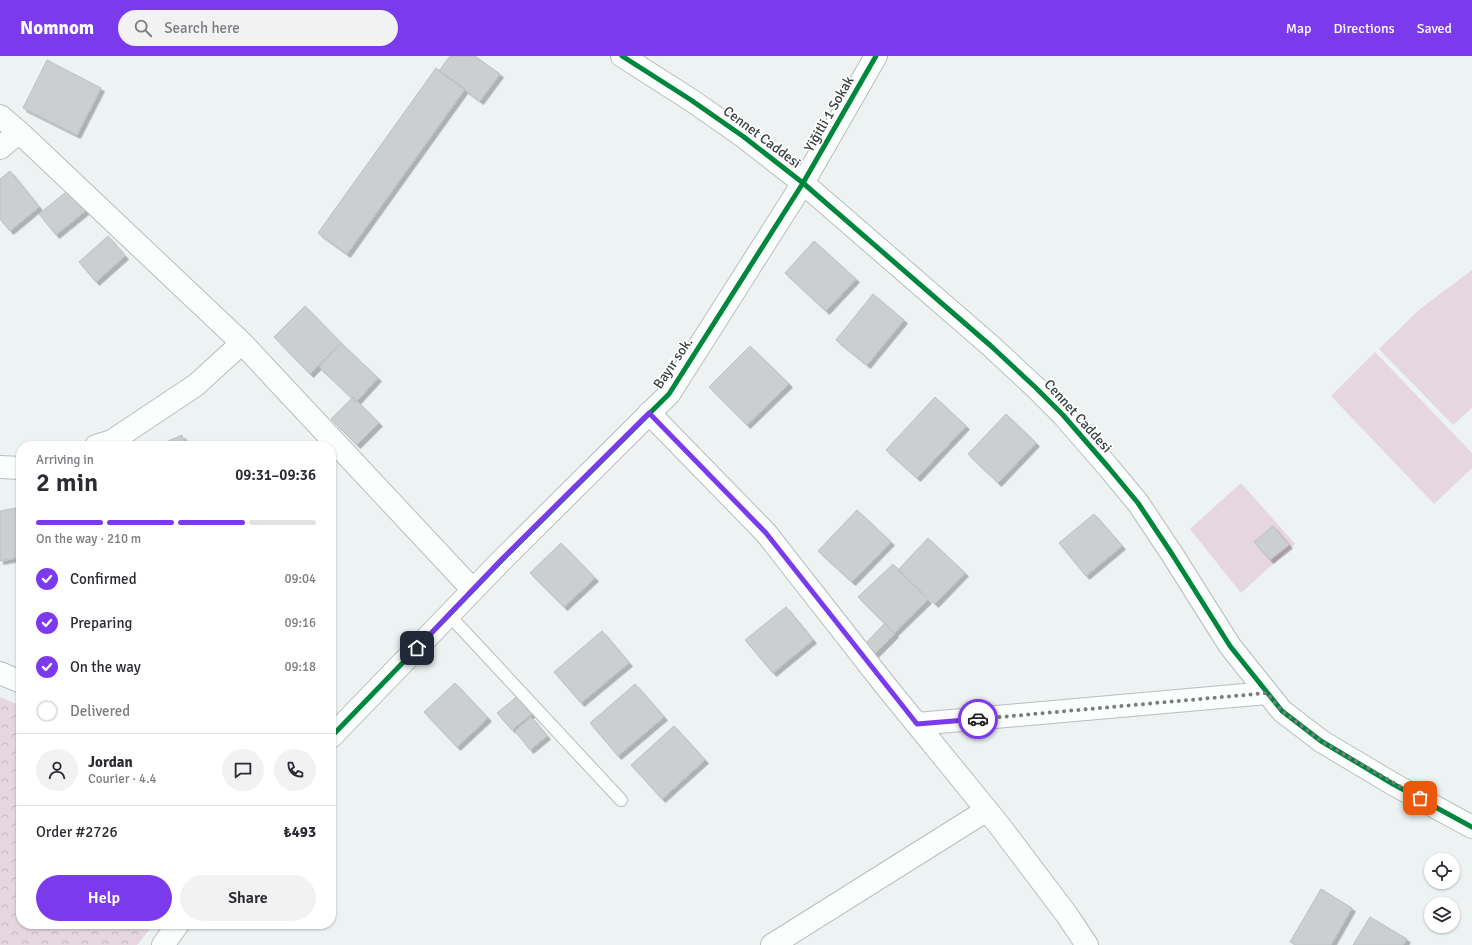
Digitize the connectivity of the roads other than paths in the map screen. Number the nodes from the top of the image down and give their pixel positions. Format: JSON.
{"nodes":[{"id":1,"x":622,"y":56,"type":"edge"},
{"id":2,"x":876,"y":56,"type":"edge"},
{"id":3,"x":643,"y":62,"type":"edge"},
{"id":4,"x":0,"y":116,"type":"edge"},
{"id":5,"x":18,"y":132,"type":"junction"},
{"id":6,"x":0,"y":148,"type":"edge"},
{"id":7,"x":803,"y":183,"type":"junction"},
{"id":8,"x":242,"y":343,"type":"junction"},
{"id":9,"x":649,"y":413,"type":"junction"},
{"id":10,"x":112,"y":441,"type":"edge"},
{"id":11,"x":334,"y":441,"type":"edge"},
{"id":12,"x":336,"y":444,"type":"edge"},
{"id":13,"x":0,"y":467,"type":"edge"},
{"id":14,"x":16,"y":468,"type":"edge"},
{"id":15,"x":473,"y":590,"type":"junction"},
{"id":16,"x":449,"y":614,"type":"junction"},
{"id":17,"x":0,"y":674,"type":"edge"},
{"id":18,"x":16,"y":680,"type":"edge"},
{"id":19,"x":1267,"y":693,"type":"junction"},
{"id":20,"x":917,"y":724,"type":"junction"},
{"id":21,"x":336,"y":732,"type":"edge"},
{"id":22,"x":621,"y":800,"type":"dead end"},
{"id":23,"x":987,"y":810,"type":"junction"},
{"id":24,"x":1472,"y":827,"type":"edge"},
{"id":25,"x":174,"y":929,"type":"edge"},
{"id":26,"x":163,"y":945,"type":"edge"},
{"id":27,"x":772,"y":945,"type":"edge"},
{"id":28,"x":1086,"y":945,"type":"edge"}],
"edges":[{"from":1,"to":3,"type":"street","name":"Cennet Caddesi"},
{"from":2,"to":7,"type":"street","name":"Yiğitli 1 Sokak"},
{"from":3,"to":7,"type":"street","name":"Cennet Caddesi"},
{"from":4,"to":5,"type":"street"},
{"from":5,"to":6,"type":"street"},
{"from":5,"to":8,"type":"street"},
{"from":7,"to":9,"type":"street","name":"Bayır sok."},
{"from":7,"to":19,"type":"street","name":"Cennet Caddesi"},
{"from":8,"to":10,"type":"street"},
{"from":8,"to":11,"type":"street"},
{"from":9,"to":15,"type":"street","name":"Bayır sok."},
{"from":9,"to":20,"type":"street"},
{"from":12,"to":15,"type":"street"},
{"from":13,"to":14,"type":"street"},
{"from":15,"to":16,"type":"street","name":"Bayır sok."},
{"from":16,"to":21,"type":"street","name":"Bayır sok."},
{"from":16,"to":22,"type":"lane"},
{"from":17,"to":18,"type":"street"},
{"from":19,"to":20,"type":"street"},
{"from":19,"to":24,"type":"street","name":"Cennet Caddesi"},
{"from":20,"to":23,"type":"street"},
{"from":23,"to":27,"type":"street"},
{"from":23,"to":28,"type":"street"},
{"from":25,"to":26,"type":"street"}]}
